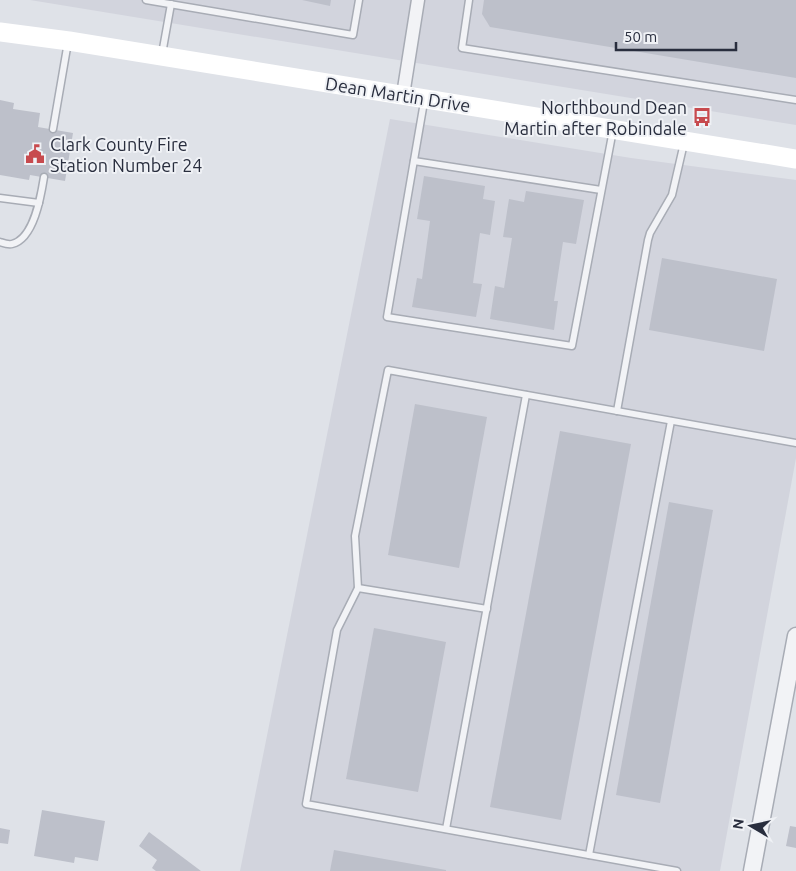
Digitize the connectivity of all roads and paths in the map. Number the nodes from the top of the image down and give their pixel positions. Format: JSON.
{"nodes":[{"id":1,"x":146,"y":0,"type":"edge"},
{"id":2,"x":359,"y":0,"type":"edge"},
{"id":3,"x":418,"y":0,"type":"edge"},
{"id":4,"x":469,"y":0,"type":"edge"},
{"id":5,"x":171,"y":4,"type":"junction"},
{"id":6,"x":0,"y":32,"type":"edge"},
{"id":7,"x":69,"y":40,"type":"junction"},
{"id":8,"x":162,"y":56,"type":"junction"},
{"id":9,"x":403,"y":95,"type":"junction"},
{"id":10,"x":424,"y":98,"type":"junction"},
{"id":11,"x":796,"y":100,"type":"edge"},
{"id":12,"x":53,"y":129,"type":"dead end"},
{"id":13,"x":613,"y":129,"type":"junction"},
{"id":14,"x":685,"y":140,"type":"junction"},
{"id":15,"x":796,"y":158,"type":"edge"},
{"id":16,"x":414,"y":161,"type":"junction"},
{"id":17,"x":44,"y":177,"type":"dead end"},
{"id":18,"x":602,"y":190,"type":"junction"},
{"id":19,"x":0,"y":198,"type":"edge"},
{"id":20,"x":39,"y":204,"type":"junction"},
{"id":21,"x":0,"y":242,"type":"edge"},
{"id":22,"x":526,"y":395,"type":"junction"},
{"id":23,"x":617,"y":411,"type":"junction"},
{"id":24,"x":671,"y":421,"type":"junction"},
{"id":25,"x":796,"y":443,"type":"edge"},
{"id":26,"x":358,"y":588,"type":"junction"},
{"id":27,"x":487,"y":609,"type":"junction"},
{"id":28,"x":796,"y":636,"type":"edge"},
{"id":29,"x":446,"y":829,"type":"junction"},
{"id":30,"x":589,"y":855,"type":"junction"},
{"id":31,"x":677,"y":871,"type":"edge"},
{"id":32,"x":752,"y":871,"type":"edge"}],
"edges":[{"from":1,"to":5,"type":"lane"},
{"from":2,"to":5,"type":"lane"},
{"from":3,"to":9,"type":"street"},
{"from":4,"to":11,"type":"lane"},
{"from":5,"to":8,"type":"lane"},
{"from":6,"to":7,"type":"main road","name":"Dean Martin Drive"},
{"from":7,"to":8,"type":"main road","name":"Dean Martin Drive"},
{"from":7,"to":12,"type":"lane"},
{"from":8,"to":9,"type":"main road","name":"Dean Martin Drive"},
{"from":9,"to":10,"type":"main road","name":"Dean Martin Drive"},
{"from":10,"to":13,"type":"main road","name":"Dean Martin Drive"},
{"from":10,"to":16,"type":"lane"},
{"from":13,"to":14,"type":"main road","name":"Dean Martin Drive"},
{"from":13,"to":18,"type":"lane"},
{"from":14,"to":15,"type":"main road","name":"Dean Martin Drive"},
{"from":14,"to":23,"type":"lane"},
{"from":16,"to":18,"type":"lane"},
{"from":16,"to":18,"type":"lane"},
{"from":17,"to":20,"type":"lane"},
{"from":19,"to":20,"type":"lane"},
{"from":20,"to":21,"type":"lane"},
{"from":22,"to":23,"type":"lane"},
{"from":22,"to":26,"type":"lane"},
{"from":22,"to":27,"type":"lane"},
{"from":23,"to":24,"type":"lane"},
{"from":24,"to":25,"type":"lane"},
{"from":24,"to":30,"type":"lane"},
{"from":26,"to":27,"type":"lane"},
{"from":26,"to":29,"type":"lane"},
{"from":27,"to":29,"type":"lane"},
{"from":28,"to":32,"type":"street"},
{"from":29,"to":30,"type":"lane"},
{"from":30,"to":31,"type":"lane"}]}
